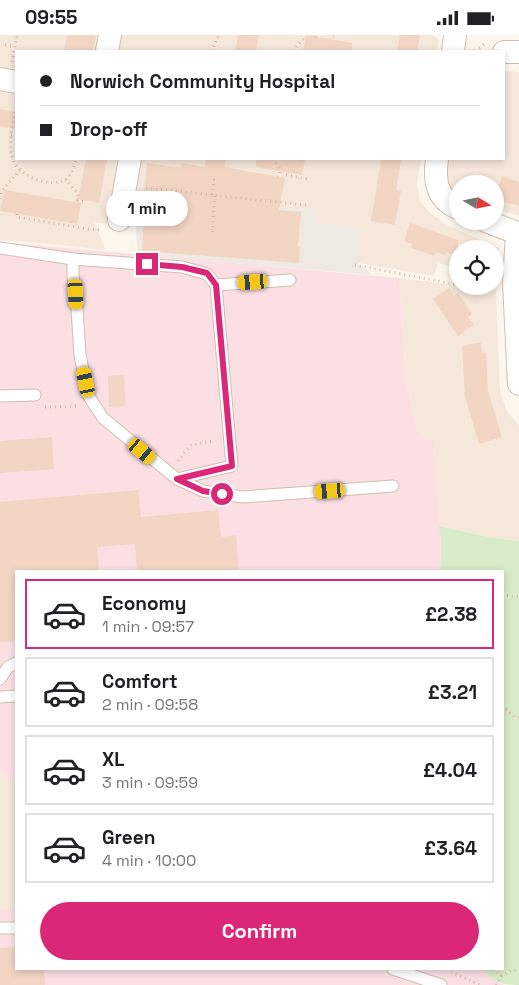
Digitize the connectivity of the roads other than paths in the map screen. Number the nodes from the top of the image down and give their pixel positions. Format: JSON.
{"nodes":[{"id":1,"x":110,"y":35,"type":"edge"},
{"id":2,"x":455,"y":35,"type":"edge"},
{"id":3,"x":107,"y":50,"type":"edge"},
{"id":4,"x":453,"y":50,"type":"edge"},
{"id":5,"x":519,"y":52,"type":"edge"},
{"id":6,"x":505,"y":53,"type":"edge"},
{"id":7,"x":130,"y":160,"type":"edge"},
{"id":8,"x":437,"y":160,"type":"edge"},
{"id":9,"x":449,"y":201,"type":"edge"},
{"id":10,"x":119,"y":220,"type":"road end"},
{"id":11,"x":504,"y":228,"type":"edge"},
{"id":12,"x":518,"y":233,"type":"edge"},
{"id":13,"x":0,"y":247,"type":"edge"},
{"id":14,"x":73,"y":259,"type":"junction"},
{"id":15,"x":290,"y":280,"type":"dead end"},
{"id":16,"x":216,"y":285,"type":"junction"},
{"id":17,"x":519,"y":384,"type":"edge"},
{"id":18,"x":35,"y":395,"type":"dead end"},
{"id":19,"x":0,"y":396,"type":"edge"},
{"id":20,"x":173,"y":476,"type":"junction"},
{"id":21,"x":393,"y":485,"type":"dead end"},
{"id":22,"x":15,"y":664,"type":"edge"},
{"id":23,"x":0,"y":679,"type":"edge"},
{"id":24,"x":15,"y":696,"type":"edge"},
{"id":25,"x":0,"y":697,"type":"edge"},
{"id":26,"x":0,"y":928,"type":"edge"},
{"id":27,"x":15,"y":928,"type":"edge"},
{"id":28,"x":396,"y":970,"type":"edge"},
{"id":29,"x":440,"y":985,"type":"edge"}],
"edges":[{"from":1,"to":3,"type":"street"},
{"from":2,"to":4,"type":"street"},
{"from":5,"to":6,"type":"street"},
{"from":7,"to":10,"type":"street"},
{"from":8,"to":9,"type":"street"},
{"from":11,"to":12,"type":"street"},
{"from":12,"to":17,"type":"street"},
{"from":13,"to":14,"type":"lane"},
{"from":14,"to":16,"type":"lane"},
{"from":14,"to":20,"type":"lane"},
{"from":15,"to":16,"type":"lane"},
{"from":16,"to":20,"type":"lane"},
{"from":18,"to":19,"type":"lane"},
{"from":20,"to":21,"type":"lane"},
{"from":22,"to":23,"type":"lane"},
{"from":24,"to":25,"type":"lane"},
{"from":26,"to":27,"type":"lane"},
{"from":28,"to":29,"type":"lane"}]}
